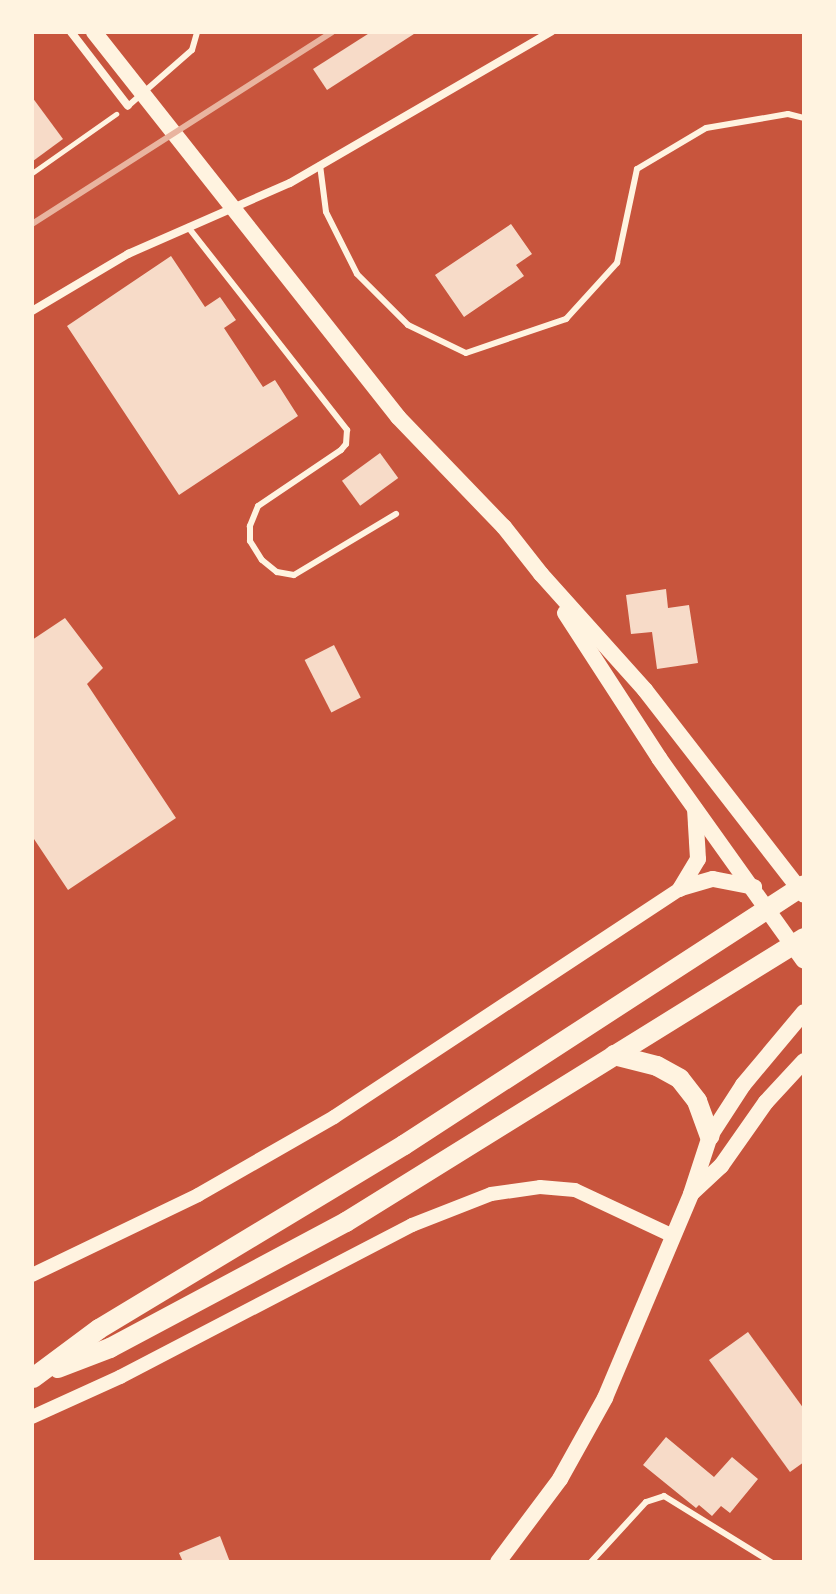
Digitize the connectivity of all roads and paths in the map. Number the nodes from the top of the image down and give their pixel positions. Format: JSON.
{"nodes":[{"id":1,"x":71,"y":32,"type":"edge"},
{"id":2,"x":94,"y":32,"type":"edge"},
{"id":3,"x":197,"y":32,"type":"edge"},
{"id":4,"x":551,"y":32,"type":"edge"},
{"id":5,"x":128,"y":106,"type":"junction"},
{"id":6,"x":804,"y":118,"type":"edge"},
{"id":7,"x":320,"y":165,"type":"junction"},
{"id":8,"x":32,"y":173,"type":"edge"},
{"id":9,"x":188,"y":227,"type":"junction"},
{"id":10,"x":32,"y":311,"type":"edge"},
{"id":11,"x":396,"y":514,"type":"dead end"},
{"id":12,"x":541,"y":574,"type":"junction"},
{"id":13,"x":695,"y":806,"type":"junction"},
{"id":14,"x":754,"y":887,"type":"junction"},
{"id":15,"x":680,"y":889,"type":"junction"},
{"id":16,"x":802,"y":889,"type":"edge"},
{"id":17,"x":769,"y":908,"type":"junction"},
{"id":18,"x":800,"y":948,"type":"edge"},
{"id":19,"x":804,"y":1012,"type":"edge"},
{"id":20,"x":614,"y":1055,"type":"junction"},
{"id":21,"x":804,"y":1061,"type":"edge"},
{"id":22,"x":710,"y":1136,"type":"junction"},
{"id":23,"x":691,"y":1194,"type":"junction"},
{"id":24,"x":673,"y":1236,"type":"junction"},
{"id":25,"x":32,"y":1275,"type":"edge"},
{"id":26,"x":33,"y":1378,"type":"edge"},
{"id":27,"x":32,"y":1417,"type":"edge"},
{"id":28,"x":770,"y":1561,"type":"edge"},
{"id":29,"x":498,"y":1562,"type":"edge"},
{"id":30,"x":591,"y":1562,"type":"edge"}],
"edges":[{"from":1,"to":5,"type":"street"},
{"from":2,"to":12,"type":"main road"},
{"from":3,"to":5,"type":"lane"},
{"from":4,"to":7,"type":"street"},
{"from":5,"to":8,"type":"path"},
{"from":6,"to":7,"type":"lane"},
{"from":7,"to":9,"type":"street"},
{"from":9,"to":10,"type":"street"},
{"from":9,"to":11,"type":"lane"},
{"from":12,"to":13,"type":"main road"},
{"from":12,"to":16,"type":"main road"},
{"from":13,"to":14,"type":"main road"},
{"from":13,"to":15,"type":"main road"},
{"from":14,"to":15,"type":"main road"},
{"from":14,"to":17,"type":"main road"},
{"from":15,"to":25,"type":"street"},
{"from":16,"to":17,"type":"main road"},
{"from":17,"to":18,"type":"main road"},
{"from":17,"to":26,"type":"main road"},
{"from":18,"to":20,"type":"main road"},
{"from":19,"to":22,"type":"main road"},
{"from":20,"to":22,"type":"main road"},
{"from":20,"to":26,"type":"main road"},
{"from":21,"to":23,"type":"main road"},
{"from":22,"to":23,"type":"main road"},
{"from":23,"to":24,"type":"main road"},
{"from":24,"to":27,"type":"street"},
{"from":24,"to":29,"type":"main road"},
{"from":28,"to":30,"type":"lane"}]}
